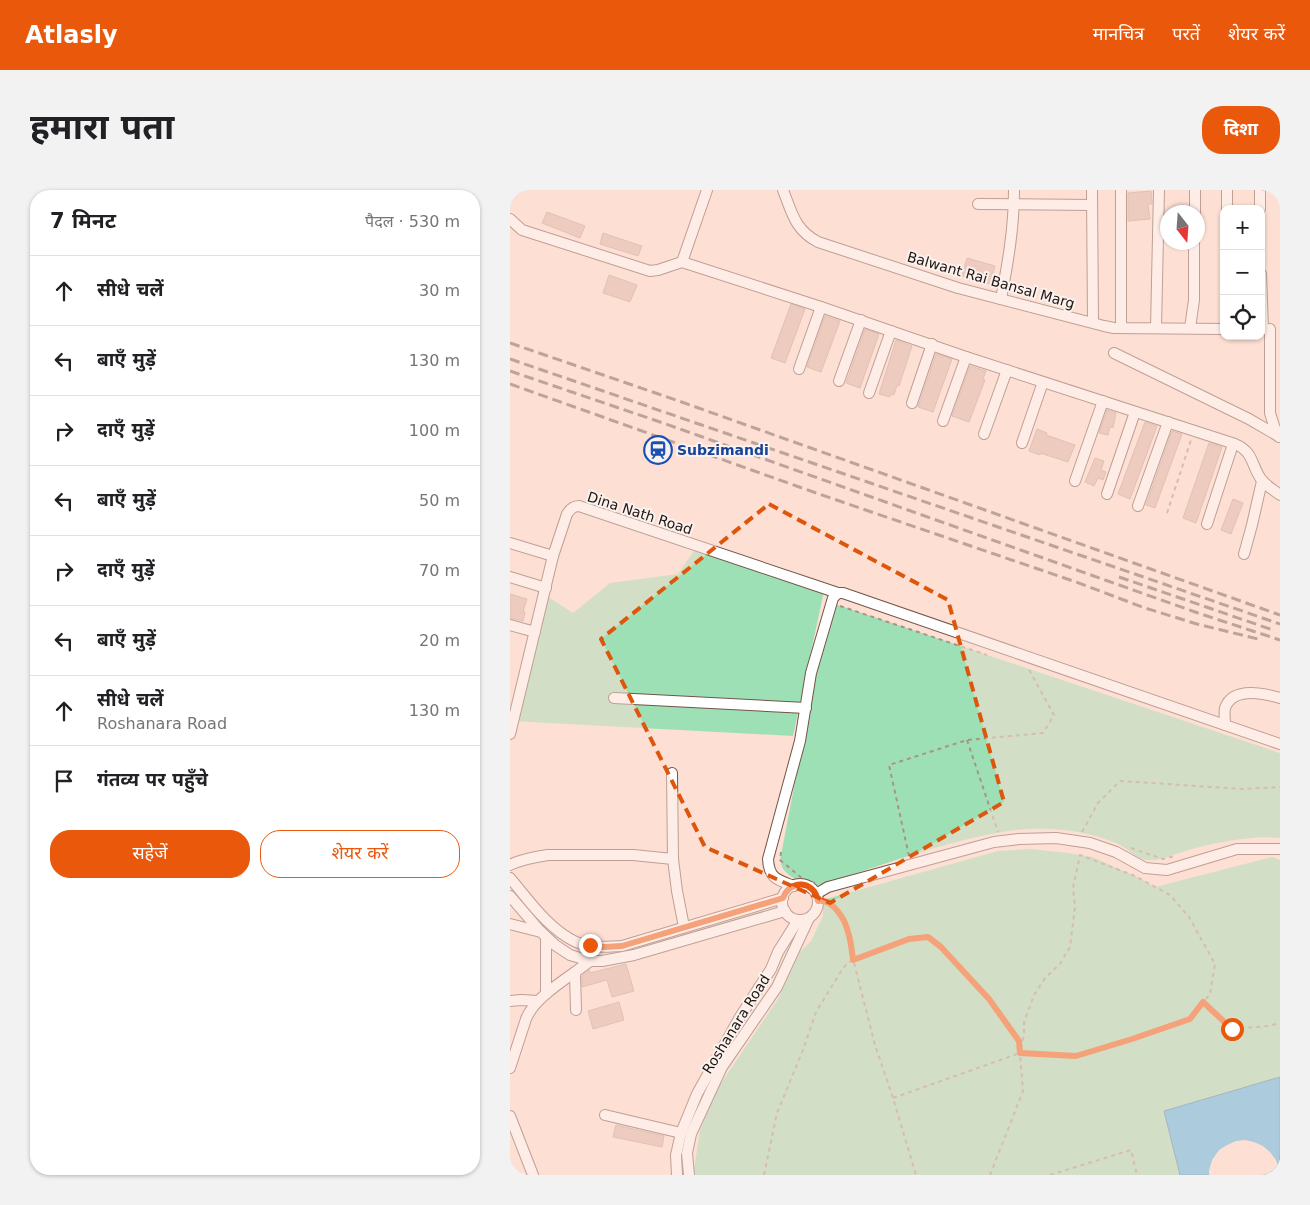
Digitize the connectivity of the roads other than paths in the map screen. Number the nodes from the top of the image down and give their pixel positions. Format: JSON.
{"nodes":[{"id":1,"x":707,"y":190,"type":"edge"},
{"id":2,"x":783,"y":190,"type":"edge"},
{"id":3,"x":1014,"y":190,"type":"edge"},
{"id":4,"x":1092,"y":190,"type":"edge"},
{"id":5,"x":1121,"y":190,"type":"edge"},
{"id":6,"x":1159,"y":190,"type":"edge"},
{"id":7,"x":1195,"y":190,"type":"edge"},
{"id":8,"x":1227,"y":190,"type":"edge"},
{"id":9,"x":1260,"y":190,"type":"edge"},
{"id":10,"x":978,"y":204,"type":"dead end"},
{"id":11,"x":1014,"y":205,"type":"junction"},
{"id":12,"x":1092,"y":205,"type":"junction"},
{"id":13,"x":1195,"y":205,"type":"edge"},
{"id":14,"x":1227,"y":205,"type":"edge"},
{"id":15,"x":1260,"y":205,"type":"edge"},
{"id":16,"x":510,"y":219,"type":"edge"},
{"id":17,"x":1194,"y":250,"type":"edge"},
{"id":18,"x":682,"y":262,"type":"junction"},
{"id":19,"x":1264,"y":295,"type":"edge"},
{"id":20,"x":1001,"y":299,"type":"junction"},
{"id":21,"x":821,"y":307,"type":"junction"},
{"id":22,"x":860,"y":320,"type":"junction"},
{"id":23,"x":1093,"y":322,"type":"junction"},
{"id":24,"x":1121,"y":328,"type":"junction"},
{"id":25,"x":1156,"y":328,"type":"junction"},
{"id":26,"x":1190,"y":328,"type":"junction"},
{"id":27,"x":1220,"y":329,"type":"edge"},
{"id":28,"x":1268,"y":329,"type":"edge"},
{"id":29,"x":891,"y":331,"type":"junction"},
{"id":30,"x":932,"y":344,"type":"junction"},
{"id":31,"x":1114,"y":353,"type":"dead end"},
{"id":32,"x":966,"y":357,"type":"junction"},
{"id":33,"x":799,"y":369,"type":"dead end"},
{"id":34,"x":1007,"y":370,"type":"junction"},
{"id":35,"x":839,"y":381,"type":"dead end"},
{"id":36,"x":1043,"y":382,"type":"junction"},
{"id":37,"x":869,"y":393,"type":"dead end"},
{"id":38,"x":1103,"y":401,"type":"junction"},
{"id":39,"x":912,"y":403,"type":"dead end"},
{"id":40,"x":1135,"y":412,"type":"junction"},
{"id":41,"x":943,"y":421,"type":"dead end"},
{"id":42,"x":1168,"y":422,"type":"junction"},
{"id":43,"x":984,"y":434,"type":"dead end"},
{"id":44,"x":1280,"y":437,"type":"edge"},
{"id":45,"x":1022,"y":443,"type":"dead end"},
{"id":46,"x":1233,"y":444,"type":"junction"},
{"id":47,"x":1075,"y":481,"type":"dead end"},
{"id":48,"x":1262,"y":481,"type":"junction"},
{"id":49,"x":1108,"y":494,"type":"dead end"},
{"id":50,"x":1280,"y":495,"type":"edge"},
{"id":51,"x":1138,"y":506,"type":"dead end"},
{"id":52,"x":1207,"y":524,"type":"dead end"},
{"id":53,"x":510,"y":543,"type":"edge"},
{"id":54,"x":1244,"y":554,"type":"dead end"},
{"id":55,"x":553,"y":556,"type":"junction"},
{"id":56,"x":510,"y":577,"type":"edge"},
{"id":57,"x":546,"y":588,"type":"junction"},
{"id":58,"x":838,"y":593,"type":"junction"},
{"id":59,"x":510,"y":625,"type":"edge"},
{"id":60,"x":535,"y":632,"type":"junction"},
{"id":61,"x":614,"y":698,"type":"dead end"},
{"id":62,"x":1280,"y":698,"type":"edge"},
{"id":63,"x":806,"y":708,"type":"junction"},
{"id":64,"x":1224,"y":725,"type":"junction"},
{"id":65,"x":510,"y":734,"type":"edge"},
{"id":66,"x":1280,"y":744,"type":"edge"},
{"id":67,"x":672,"y":773,"type":"dead end"},
{"id":68,"x":1280,"y":849,"type":"edge"},
{"id":69,"x":673,"y":859,"type":"junction"},
{"id":70,"x":510,"y":865,"type":"edge"},
{"id":71,"x":510,"y":878,"type":"edge"},
{"id":72,"x":794,"y":886,"type":"junction"},
{"id":73,"x":510,"y":896,"type":"edge"},
{"id":74,"x":817,"y":897,"type":"junction"},
{"id":75,"x":783,"y":898,"type":"junction"},
{"id":76,"x":785,"y":911,"type":"junction"},
{"id":77,"x":804,"y":919,"type":"junction"},
{"id":78,"x":511,"y":927,"type":"edge"},
{"id":79,"x":684,"y":927,"type":"junction"},
{"id":80,"x":544,"y":935,"type":"junction"},
{"id":81,"x":590,"y":961,"type":"junction"},
{"id":82,"x":575,"y":974,"type":"junction"},
{"id":83,"x":542,"y":998,"type":"junction"},
{"id":84,"x":510,"y":1001,"type":"edge"},
{"id":85,"x":576,"y":1010,"type":"dead end"},
{"id":86,"x":510,"y":1068,"type":"edge"},
{"id":87,"x":605,"y":1115,"type":"dead end"},
{"id":88,"x":510,"y":1116,"type":"edge"},
{"id":89,"x":681,"y":1133,"type":"junction"},
{"id":90,"x":532,"y":1175,"type":"edge"},
{"id":91,"x":677,"y":1175,"type":"edge"},
{"id":92,"x":689,"y":1175,"type":"edge"}],
"edges":[{"from":1,"to":18,"type":"street"},
{"from":2,"to":20,"type":"street","name":"Balwant Rai Bansal Marg"},
{"from":3,"to":11,"type":"street"},
{"from":4,"to":12,"type":"street"},
{"from":5,"to":24,"type":"street"},
{"from":6,"to":25,"type":"street"},
{"from":7,"to":13,"type":"street"},
{"from":8,"to":14,"type":"street"},
{"from":9,"to":15,"type":"street"},
{"from":10,"to":11,"type":"street"},
{"from":11,"to":12,"type":"street"},
{"from":11,"to":20,"type":"street"},
{"from":12,"to":23,"type":"street"},
{"from":16,"to":18,"type":"street"},
{"from":17,"to":26,"type":"street"},
{"from":18,"to":21,"type":"street"},
{"from":19,"to":28,"type":"street"},
{"from":20,"to":23,"type":"street","name":"Balwant Rai Bansal Marg"},
{"from":21,"to":22,"type":"street"},
{"from":21,"to":33,"type":"street"},
{"from":22,"to":29,"type":"street"},
{"from":22,"to":35,"type":"street"},
{"from":23,"to":24,"type":"street","name":"Balwant Rai Bansal Marg"},
{"from":24,"to":25,"type":"street","name":"Balwant Rai Bansal Marg"},
{"from":25,"to":26,"type":"street","name":"Balwant Rai Bansal Marg"},
{"from":26,"to":27,"type":"street","name":"Balwant Rai Bansal Marg"},
{"from":28,"to":44,"type":"street"},
{"from":29,"to":30,"type":"street"},
{"from":29,"to":37,"type":"street"},
{"from":30,"to":32,"type":"street"},
{"from":30,"to":39,"type":"street"},
{"from":31,"to":44,"type":"street"},
{"from":32,"to":34,"type":"street"},
{"from":32,"to":41,"type":"street"},
{"from":34,"to":36,"type":"street"},
{"from":34,"to":43,"type":"street"},
{"from":36,"to":38,"type":"street"},
{"from":36,"to":45,"type":"street"},
{"from":38,"to":40,"type":"street"},
{"from":38,"to":47,"type":"street"},
{"from":40,"to":42,"type":"street"},
{"from":40,"to":49,"type":"street"},
{"from":42,"to":46,"type":"street"},
{"from":42,"to":51,"type":"street"},
{"from":46,"to":48,"type":"street"},
{"from":46,"to":52,"type":"street"},
{"from":48,"to":50,"type":"street"},
{"from":48,"to":54,"type":"street"},
{"from":53,"to":55,"type":"street"},
{"from":55,"to":57,"type":"street","name":"Dina Nath Road"},
{"from":55,"to":58,"type":"street","name":"Dina Nath Road"},
{"from":56,"to":57,"type":"street"},
{"from":57,"to":60,"type":"street","name":"Dina Nath Road"},
{"from":58,"to":63,"type":"street"},
{"from":58,"to":64,"type":"street"},
{"from":59,"to":60,"type":"street"},
{"from":60,"to":65,"type":"street","name":"Dina Nath Road"},
{"from":61,"to":63,"type":"street"},
{"from":62,"to":64,"type":"street"},
{"from":63,"to":72,"type":"street"},
{"from":64,"to":66,"type":"street"},
{"from":67,"to":69,"type":"street"},
{"from":68,"to":74,"type":"street"},
{"from":69,"to":70,"type":"street"},
{"from":69,"to":79,"type":"street"},
{"from":71,"to":79,"type":"street"},
{"from":72,"to":74,"type":"street"},
{"from":72,"to":75,"type":"street"},
{"from":73,"to":80,"type":"street"},
{"from":74,"to":77,"type":"street"},
{"from":75,"to":76,"type":"street"},
{"from":75,"to":79,"type":"street"},
{"from":76,"to":77,"type":"street"},
{"from":76,"to":81,"type":"street"},
{"from":77,"to":89,"type":"street","name":"Roshanara Road"},
{"from":77,"to":92,"type":"street","name":"Roshanara Road"},
{"from":78,"to":80,"type":"street"},
{"from":80,"to":81,"type":"street"},
{"from":80,"to":83,"type":"street"},
{"from":81,"to":82,"type":"street"},
{"from":82,"to":83,"type":"street"},
{"from":82,"to":85,"type":"street"},
{"from":83,"to":84,"type":"street"},
{"from":83,"to":86,"type":"street"},
{"from":87,"to":89,"type":"street"},
{"from":88,"to":90,"type":"street"},
{"from":89,"to":91,"type":"street","name":"Roshanara Road"}]}
